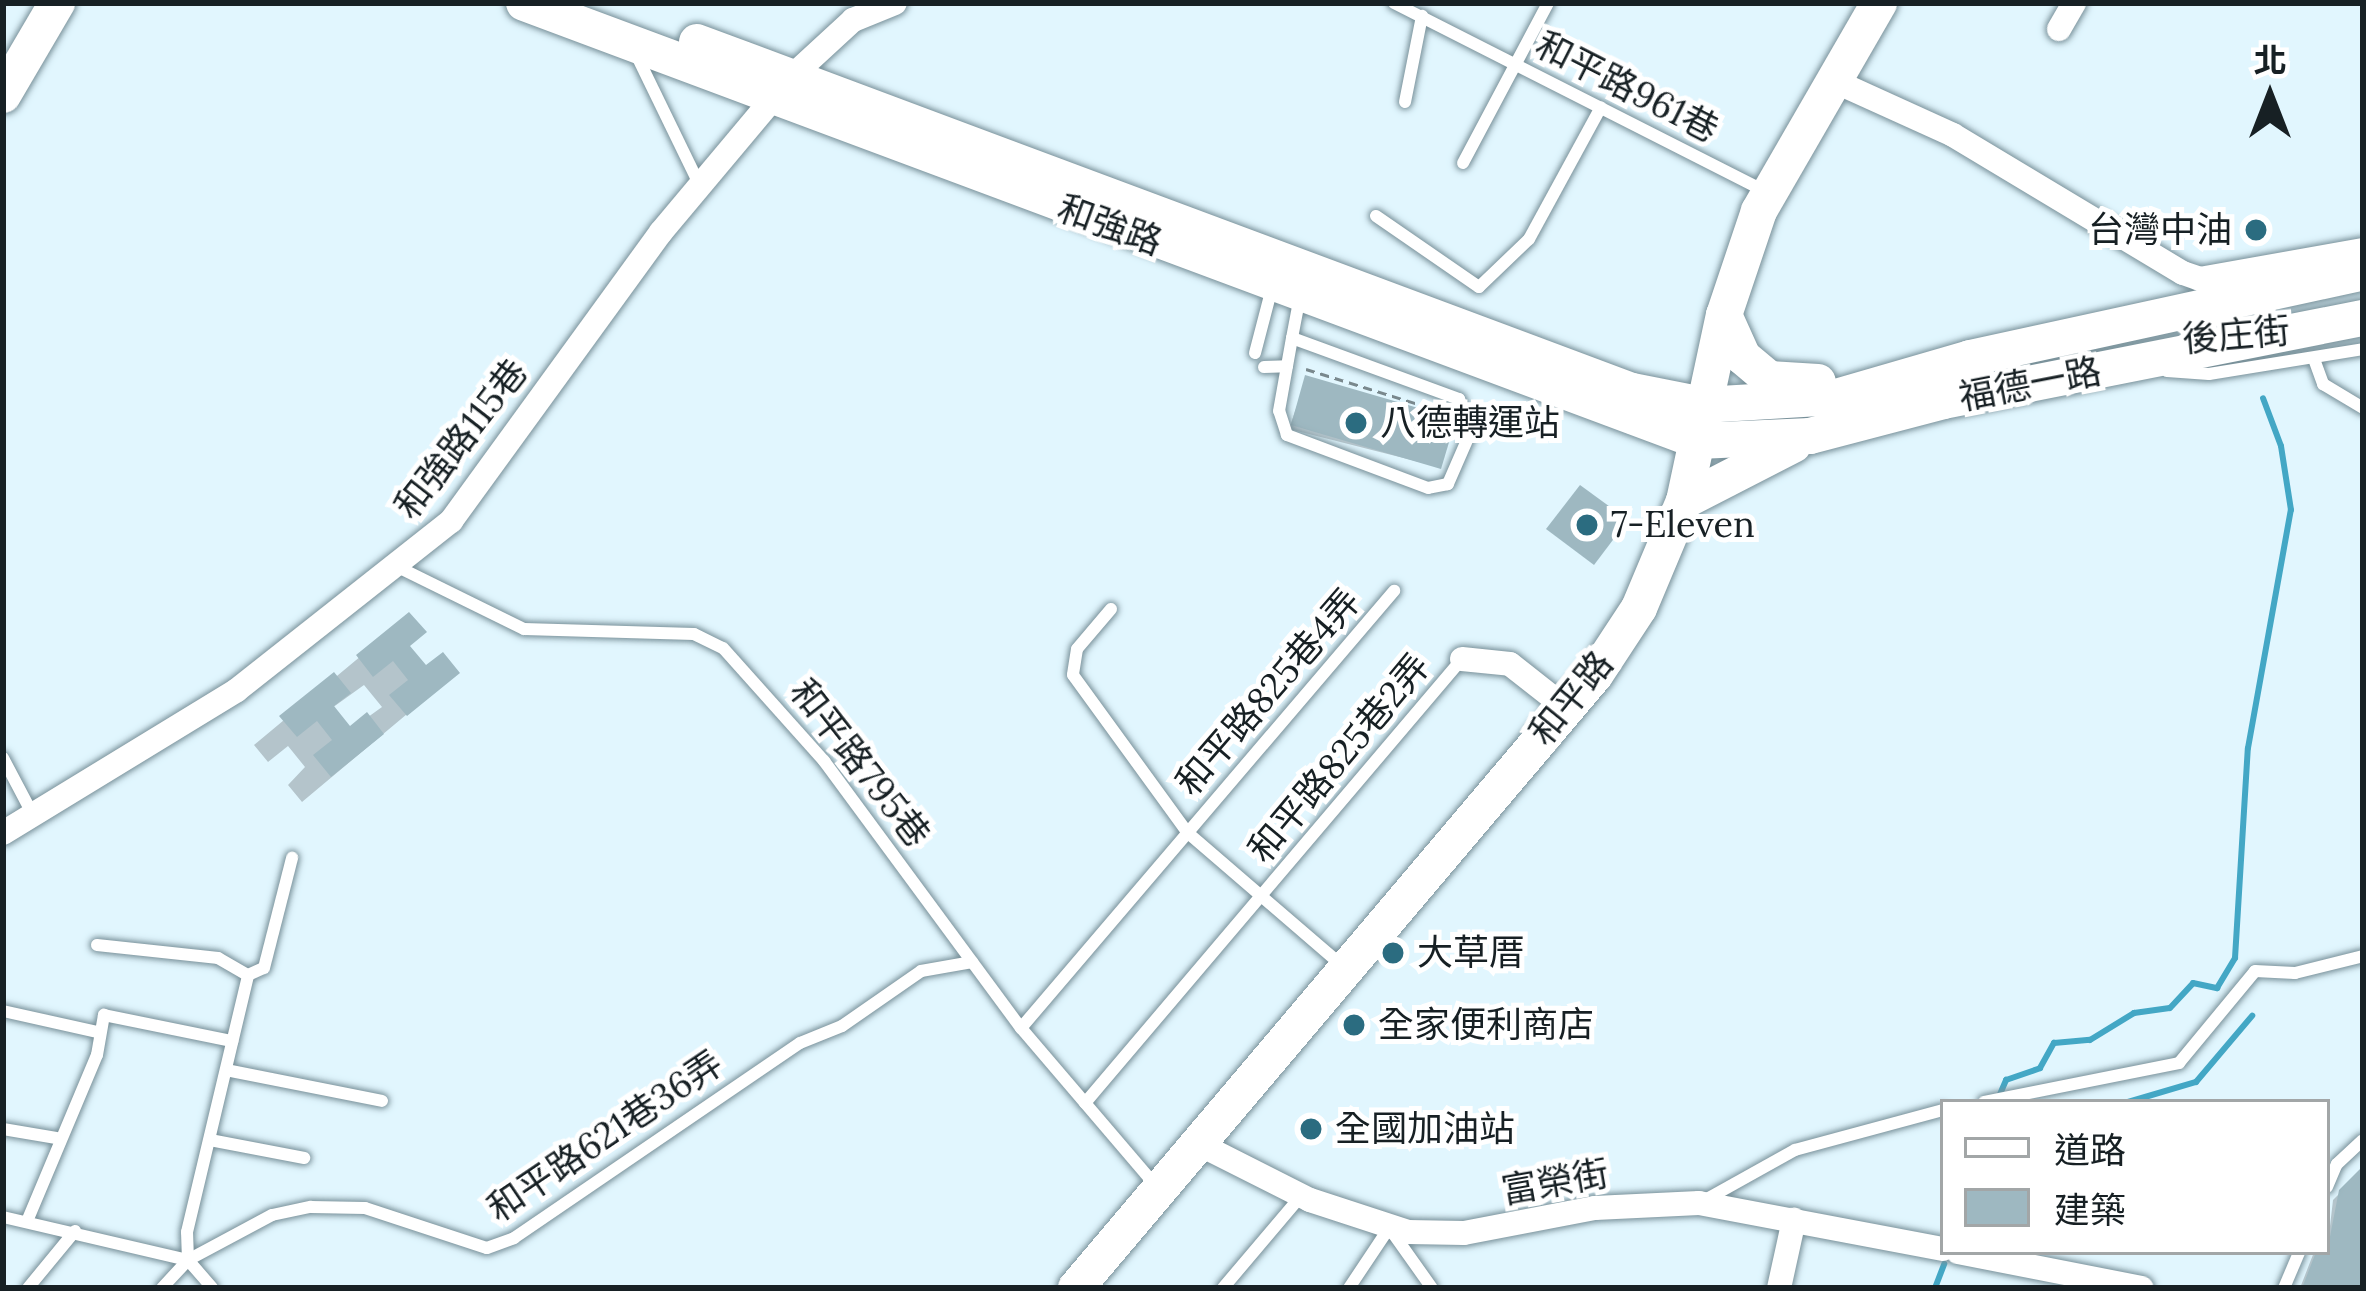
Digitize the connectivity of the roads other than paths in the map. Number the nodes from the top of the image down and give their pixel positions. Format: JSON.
{"nodes":[{"id":1,"x":57,"y":3,"type":"edge"},
{"id":2,"x":524,"y":3,"type":"edge"},
{"id":3,"x":592,"y":3,"type":"edge"},
{"id":4,"x":895,"y":3,"type":"edge"},
{"id":5,"x":1394,"y":3,"type":"edge"},
{"id":6,"x":1548,"y":3,"type":"edge"},
{"id":7,"x":1879,"y":3,"type":"edge"},
{"id":8,"x":2074,"y":3,"type":"edge"},
{"id":9,"x":1414,"y":10,"type":"edge"},
{"id":10,"x":2059,"y":29,"type":"dead end"},
{"id":11,"x":631,"y":43,"type":"junction"},
{"id":12,"x":1521,"y":66,"type":"junction"},
{"id":13,"x":1832,"y":80,"type":"junction"},
{"id":14,"x":782,"y":88,"type":"junction"},
{"id":15,"x":3,"y":95,"type":"edge"},
{"id":16,"x":1405,"y":102,"type":"dead end"},
{"id":17,"x":1601,"y":107,"type":"junction"},
{"id":18,"x":1463,"y":163,"type":"dead end"},
{"id":19,"x":700,"y":186,"type":"junction"},
{"id":20,"x":1768,"y":192,"type":"junction"},
{"id":21,"x":1376,"y":216,"type":"dead end"},
{"id":22,"x":2363,"y":250,"type":"edge"},
{"id":23,"x":2363,"y":272,"type":"edge"},
{"id":24,"x":1291,"y":278,"type":"junction"},
{"id":25,"x":1724,"y":315,"type":"junction"},
{"id":26,"x":2363,"y":318,"type":"edge"},
{"id":27,"x":1292,"y":338,"type":"junction"},
{"id":28,"x":2363,"y":349,"type":"edge"},
{"id":29,"x":1255,"y":353,"type":"dead end"},
{"id":30,"x":1970,"y":358,"type":"junction"},
{"id":31,"x":2314,"y":359,"type":"junction"},
{"id":32,"x":1287,"y":366,"type":"junction"},
{"id":33,"x":1264,"y":367,"type":"dead end"},
{"id":34,"x":2112,"y":367,"type":"junction"},
{"id":35,"x":2363,"y":408,"type":"edge"},
{"id":36,"x":1700,"y":423,"type":"junction"},
{"id":37,"x":1810,"y":436,"type":"junction"},
{"id":38,"x":1684,"y":501,"type":"junction"},
{"id":39,"x":400,"y":568,"type":"junction"},
{"id":40,"x":1394,"y":591,"type":"dead end"},
{"id":41,"x":1112,"y":609,"type":"dead end"},
{"id":42,"x":1462,"y":658,"type":"joint"},
{"id":43,"x":1565,"y":708,"type":"junction"},
{"id":44,"x":3,"y":758,"type":"edge"},
{"id":45,"x":32,"y":813,"type":"junction"},
{"id":46,"x":3,"y":833,"type":"edge"},
{"id":47,"x":1188,"y":833,"type":"junction"},
{"id":48,"x":292,"y":858,"type":"dead end"},
{"id":49,"x":1261,"y":896,"type":"junction"},
{"id":50,"x":97,"y":945,"type":"dead end"},
{"id":51,"x":2363,"y":956,"type":"edge"},
{"id":52,"x":972,"y":962,"type":"junction"},
{"id":53,"x":1345,"y":968,"type":"junction"},
{"id":54,"x":248,"y":975,"type":"junction"},
{"id":55,"x":3,"y":1011,"type":"edge"},
{"id":56,"x":1021,"y":1028,"type":"junction"},
{"id":57,"x":97,"y":1031,"type":"junction"},
{"id":58,"x":232,"y":1041,"type":"junction"},
{"id":59,"x":226,"y":1070,"type":"junction"},
{"id":60,"x":2000,"y":1099,"type":"edge"},
{"id":61,"x":382,"y":1101,"type":"dead end"},
{"id":62,"x":1085,"y":1102,"type":"junction"},
{"id":63,"x":1940,"y":1111,"type":"edge"},
{"id":64,"x":3,"y":1129,"type":"edge"},
{"id":65,"x":56,"y":1138,"type":"junction"},
{"id":66,"x":210,"y":1140,"type":"junction"},
{"id":67,"x":2363,"y":1140,"type":"edge"},
{"id":68,"x":1196,"y":1142,"type":"junction"},
{"id":69,"x":304,"y":1158,"type":"dead end"},
{"id":70,"x":2330,"y":1180,"type":"edge"},
{"id":71,"x":1157,"y":1186,"type":"junction"},
{"id":72,"x":1301,"y":1196,"type":"junction"},
{"id":73,"x":1699,"y":1203,"type":"junction"},
{"id":74,"x":3,"y":1217,"type":"edge"},
{"id":75,"x":28,"y":1219,"type":"junction"},
{"id":76,"x":1794,"y":1220,"type":"junction"},
{"id":77,"x":1389,"y":1228,"type":"junction"},
{"id":78,"x":75,"y":1231,"type":"junction"},
{"id":79,"x":1940,"y":1248,"type":"edge"},
{"id":80,"x":1973,"y":1255,"type":"edge"},
{"id":81,"x":2298,"y":1255,"type":"edge"},
{"id":82,"x":188,"y":1260,"type":"junction"},
{"id":83,"x":28,"y":1288,"type":"edge"},
{"id":84,"x":162,"y":1288,"type":"edge"},
{"id":85,"x":212,"y":1288,"type":"edge"},
{"id":86,"x":1076,"y":1288,"type":"edge"},
{"id":87,"x":1223,"y":1288,"type":"edge"},
{"id":88,"x":1349,"y":1288,"type":"edge"},
{"id":89,"x":1432,"y":1288,"type":"edge"},
{"id":90,"x":1779,"y":1288,"type":"edge"},
{"id":91,"x":2142,"y":1288,"type":"edge"},
{"id":92,"x":2284,"y":1288,"type":"edge"}],
"edges":[{"from":1,"to":15,"type":"street"},
{"from":2,"to":11,"type":"street","name":"和強路"},
{"from":3,"to":14,"type":"street","name":"和強路"},
{"from":4,"to":14,"type":"street","name":"和強路115巷"},
{"from":5,"to":9,"type":"lane","name":"和平路961巷"},
{"from":6,"to":12,"type":"lane"},
{"from":7,"to":13,"type":"street","name":"和平路"},
{"from":8,"to":10,"type":"street"},
{"from":9,"to":12,"type":"lane","name":"和平路961巷"},
{"from":9,"to":16,"type":"lane"},
{"from":11,"to":14,"type":"street","name":"和強路"},
{"from":11,"to":19,"type":"lane"},
{"from":12,"to":17,"type":"lane","name":"和平路961巷"},
{"from":12,"to":18,"type":"lane"},
{"from":13,"to":20,"type":"street","name":"和平路"},
{"from":13,"to":22,"type":"street"},
{"from":14,"to":19,"type":"street","name":"和強路115巷"},
{"from":14,"to":24,"type":"street","name":"和強路"},
{"from":17,"to":20,"type":"lane","name":"和平路961巷"},
{"from":17,"to":21,"type":"lane"},
{"from":19,"to":39,"type":"street","name":"和強路115巷"},
{"from":20,"to":25,"type":"street","name":"和平路"},
{"from":23,"to":30,"type":"street","name":"福德一路"},
{"from":24,"to":27,"type":"lane"},
{"from":24,"to":29,"type":"lane"},
{"from":24,"to":36,"type":"street","name":"和強路"},
{"from":25,"to":30,"type":"street"},
{"from":25,"to":36,"type":"street","name":"和平路"},
{"from":26,"to":34,"type":"street","name":"福德一路"},
{"from":27,"to":32,"type":"lane"},
{"from":27,"to":32,"type":"lane"},
{"from":28,"to":31,"type":"lane","name":"後庄街"},
{"from":30,"to":36,"type":"street","name":"福德一路"},
{"from":31,"to":34,"type":"lane","name":"後庄街"},
{"from":31,"to":35,"type":"lane"},
{"from":32,"to":33,"type":"lane"},
{"from":34,"to":37,"type":"street","name":"福德一路"},
{"from":36,"to":37,"type":"street","name":"福德一路"},
{"from":36,"to":38,"type":"street","name":"和平路"},
{"from":37,"to":38,"type":"street"},
{"from":38,"to":43,"type":"street","name":"和平路"},
{"from":39,"to":45,"type":"street","name":"和強路115巷"},
{"from":39,"to":52,"type":"lane","name":"和平路795巷"},
{"from":40,"to":47,"type":"lane","name":"和平路825巷4弄"},
{"from":41,"to":47,"type":"lane"},
{"from":42,"to":43,"type":"street"},
{"from":42,"to":49,"type":"lane","name":"和平路825巷2弄"},
{"from":43,"to":53,"type":"street","name":"和平路"},
{"from":44,"to":45,"type":"lane"},
{"from":45,"to":46,"type":"street","name":"和強路115巷"},
{"from":47,"to":49,"type":"lane"},
{"from":47,"to":56,"type":"lane","name":"和平路825巷4弄"},
{"from":48,"to":54,"type":"lane"},
{"from":49,"to":53,"type":"lane"},
{"from":49,"to":62,"type":"lane","name":"和平路825巷2弄"},
{"from":50,"to":54,"type":"lane"},
{"from":51,"to":60,"type":"lane"},
{"from":52,"to":56,"type":"lane","name":"和平路795巷"},
{"from":52,"to":82,"type":"lane","name":"和平路621巷36弄"},
{"from":53,"to":68,"type":"street","name":"和平路"},
{"from":54,"to":58,"type":"lane"},
{"from":55,"to":57,"type":"lane"},
{"from":56,"to":62,"type":"lane","name":"和平路795巷"},
{"from":57,"to":58,"type":"lane"},
{"from":57,"to":65,"type":"lane"},
{"from":58,"to":59,"type":"lane"},
{"from":59,"to":61,"type":"lane"},
{"from":59,"to":66,"type":"lane"},
{"from":62,"to":71,"type":"lane","name":"和平路795巷"},
{"from":63,"to":73,"type":"lane"},
{"from":64,"to":65,"type":"lane"},
{"from":65,"to":75,"type":"lane"},
{"from":66,"to":69,"type":"lane"},
{"from":66,"to":82,"type":"lane"},
{"from":67,"to":70,"type":"lane"},
{"from":68,"to":71,"type":"street","name":"和平路"},
{"from":68,"to":72,"type":"street","name":"富榮街"},
{"from":71,"to":86,"type":"street","name":"和平路"},
{"from":72,"to":77,"type":"street","name":"富榮街"},
{"from":72,"to":87,"type":"lane"},
{"from":73,"to":76,"type":"street","name":"富榮街"},
{"from":73,"to":77,"type":"street","name":"富榮街"},
{"from":74,"to":75,"type":"lane"},
{"from":75,"to":78,"type":"lane"},
{"from":76,"to":79,"type":"street","name":"富榮街"},
{"from":76,"to":90,"type":"street"},
{"from":77,"to":88,"type":"lane"},
{"from":77,"to":89,"type":"lane"},
{"from":78,"to":82,"type":"lane"},
{"from":78,"to":83,"type":"lane"},
{"from":80,"to":91,"type":"street"},
{"from":81,"to":92,"type":"lane"},
{"from":82,"to":84,"type":"lane","name":"和平路621巷36弄"},
{"from":82,"to":85,"type":"lane"}]}
